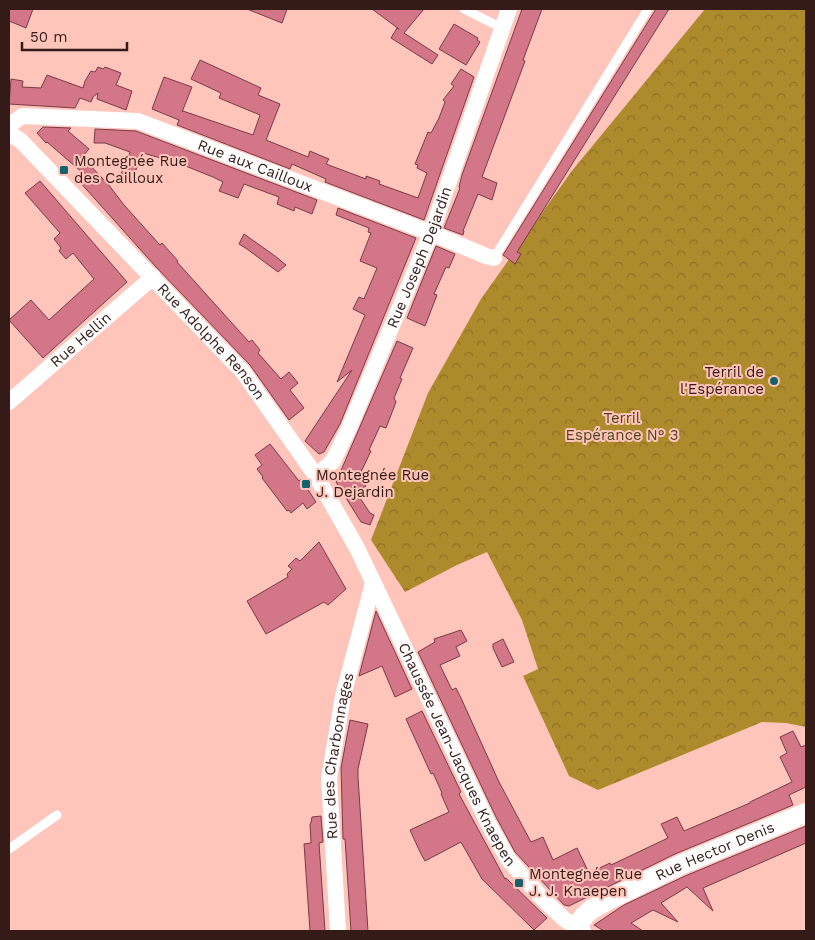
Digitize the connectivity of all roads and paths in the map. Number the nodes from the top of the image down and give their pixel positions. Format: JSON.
{"nodes":[{"id":1,"x":464,"y":9,"type":"edge"},
{"id":2,"x":509,"y":9,"type":"edge"},
{"id":3,"x":648,"y":9,"type":"edge"},
{"id":4,"x":502,"y":28,"type":"junction"},
{"id":5,"x":9,"y":126,"type":"edge"},
{"id":6,"x":9,"y":133,"type":"edge"},
{"id":7,"x":431,"y":233,"type":"junction"},
{"id":8,"x":494,"y":258,"type":"joint"},
{"id":9,"x":153,"y":278,"type":"junction"},
{"id":10,"x":9,"y":402,"type":"edge"},
{"id":11,"x":316,"y":476,"type":"junction"},
{"id":12,"x":373,"y":583,"type":"junction"},
{"id":13,"x":806,"y":813,"type":"edge"},
{"id":14,"x":57,"y":815,"type":"dead end"},
{"id":15,"x":9,"y":849,"type":"edge"},
{"id":16,"x":578,"y":930,"type":"edge"},
{"id":17,"x":338,"y":931,"type":"edge"}],
"edges":[{"from":1,"to":4,"type":"lane"},
{"from":2,"to":4,"type":"street","name":"Rue Joseph Dejardin"},
{"from":3,"to":8,"type":"lane"},
{"from":4,"to":7,"type":"street","name":"Rue Joseph Dejardin"},
{"from":5,"to":7,"type":"street","name":"Rue aux Cailloux"},
{"from":6,"to":9,"type":"street","name":"Rue Adolphe Renson"},
{"from":7,"to":8,"type":"street","name":"Rue aux Cailloux"},
{"from":7,"to":11,"type":"street","name":"Rue Joseph Dejardin"},
{"from":9,"to":10,"type":"street","name":"Rue Hellin"},
{"from":9,"to":11,"type":"street","name":"Rue Adolphe Renson"},
{"from":11,"to":12,"type":"street","name":"Rue Adolphe Renson"},
{"from":12,"to":16,"type":"street","name":"Chaussée Jean-Jacques Knaepen"},
{"from":12,"to":17,"type":"street","name":"Rue des Charbonnages"},
{"from":13,"to":16,"type":"street","name":"Rue Hector Denis"},
{"from":14,"to":15,"type":"lane"}]}
